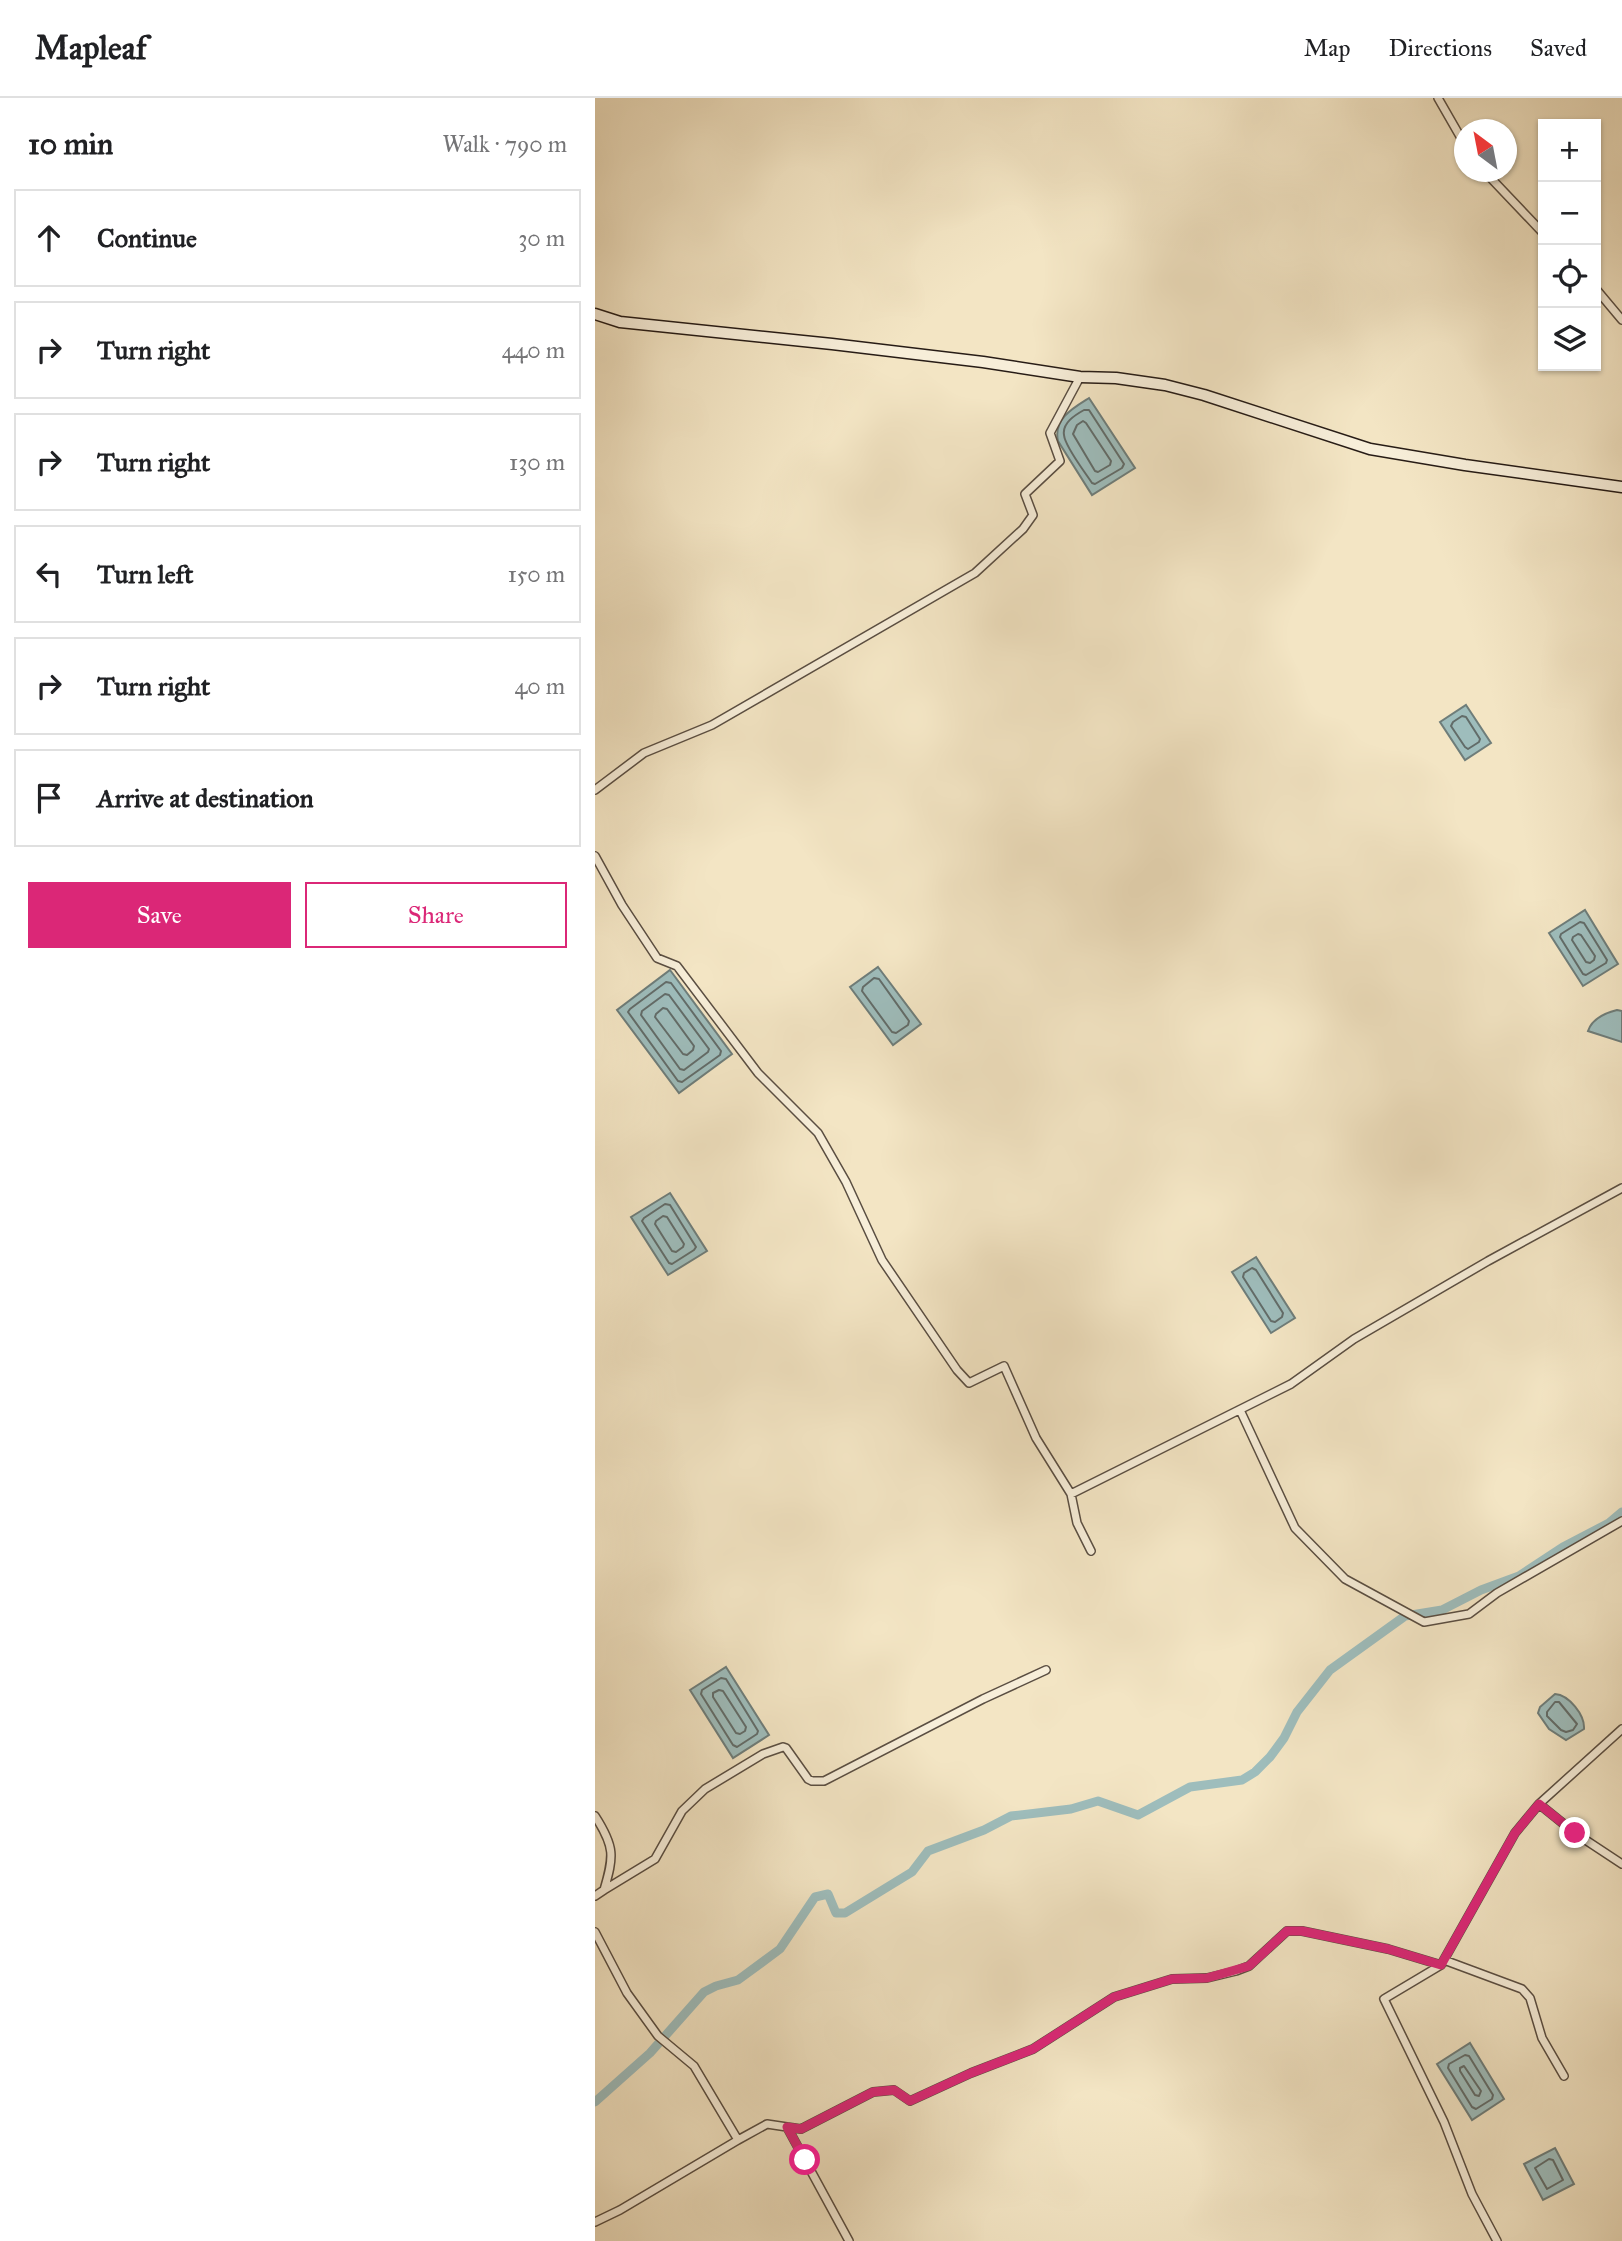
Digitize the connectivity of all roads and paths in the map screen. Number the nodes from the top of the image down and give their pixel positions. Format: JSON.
{"nodes":[{"id":1,"x":1438,"y":98,"type":"edge"},
{"id":2,"x":1454,"y":126,"type":"edge"},
{"id":3,"x":1495,"y":182,"type":"edge"},
{"id":4,"x":1538,"y":228,"type":"edge"},
{"id":5,"x":1601,"y":295,"type":"edge"},
{"id":6,"x":595,"y":314,"type":"edge"},
{"id":7,"x":1622,"y":320,"type":"edge"},
{"id":8,"x":1080,"y":377,"type":"junction"},
{"id":9,"x":1622,"y":487,"type":"edge"},
{"id":10,"x":595,"y":790,"type":"edge"},
{"id":11,"x":595,"y":856,"type":"edge"},
{"id":12,"x":1622,"y":1188,"type":"edge"},
{"id":13,"x":1240,"y":1410,"type":"junction"},
{"id":14,"x":1071,"y":1494,"type":"junction"},
{"id":15,"x":1622,"y":1521,"type":"edge"},
{"id":16,"x":1091,"y":1551,"type":"dead end"},
{"id":17,"x":1046,"y":1670,"type":"dead end"},
{"id":18,"x":1622,"y":1730,"type":"edge"},
{"id":19,"x":1539,"y":1804,"type":"junction"},
{"id":20,"x":595,"y":1816,"type":"edge"},
{"id":21,"x":1622,"y":1864,"type":"edge"},
{"id":22,"x":604,"y":1890,"type":"junction"},
{"id":23,"x":595,"y":1896,"type":"edge"},
{"id":24,"x":595,"y":1932,"type":"edge"},
{"id":25,"x":1442,"y":1962,"type":"junction"},
{"id":26,"x":1564,"y":2076,"type":"dead end"},
{"id":27,"x":787,"y":2127,"type":"junction"},
{"id":28,"x":739,"y":2140,"type":"junction"},
{"id":29,"x":595,"y":2221,"type":"edge"},
{"id":30,"x":849,"y":2241,"type":"edge"},
{"id":31,"x":1497,"y":2241,"type":"edge"}],
"edges":[{"from":1,"to":2,"type":"street"},
{"from":3,"to":4,"type":"street"},
{"from":5,"to":7,"type":"street"},
{"from":6,"to":8,"type":"main road"},
{"from":8,"to":9,"type":"main road"},
{"from":8,"to":10,"type":"street"},
{"from":11,"to":14,"type":"street"},
{"from":12,"to":13,"type":"street"},
{"from":13,"to":14,"type":"street"},
{"from":13,"to":15,"type":"street"},
{"from":14,"to":16,"type":"street"},
{"from":17,"to":22,"type":"street"},
{"from":18,"to":19,"type":"street"},
{"from":19,"to":21,"type":"street"},
{"from":19,"to":25,"type":"street"},
{"from":20,"to":22,"type":"street"},
{"from":22,"to":23,"type":"street"},
{"from":24,"to":28,"type":"street"},
{"from":25,"to":26,"type":"street"},
{"from":25,"to":27,"type":"street"},
{"from":25,"to":31,"type":"street"},
{"from":27,"to":28,"type":"street"},
{"from":27,"to":30,"type":"street"},
{"from":28,"to":29,"type":"street"}]}
